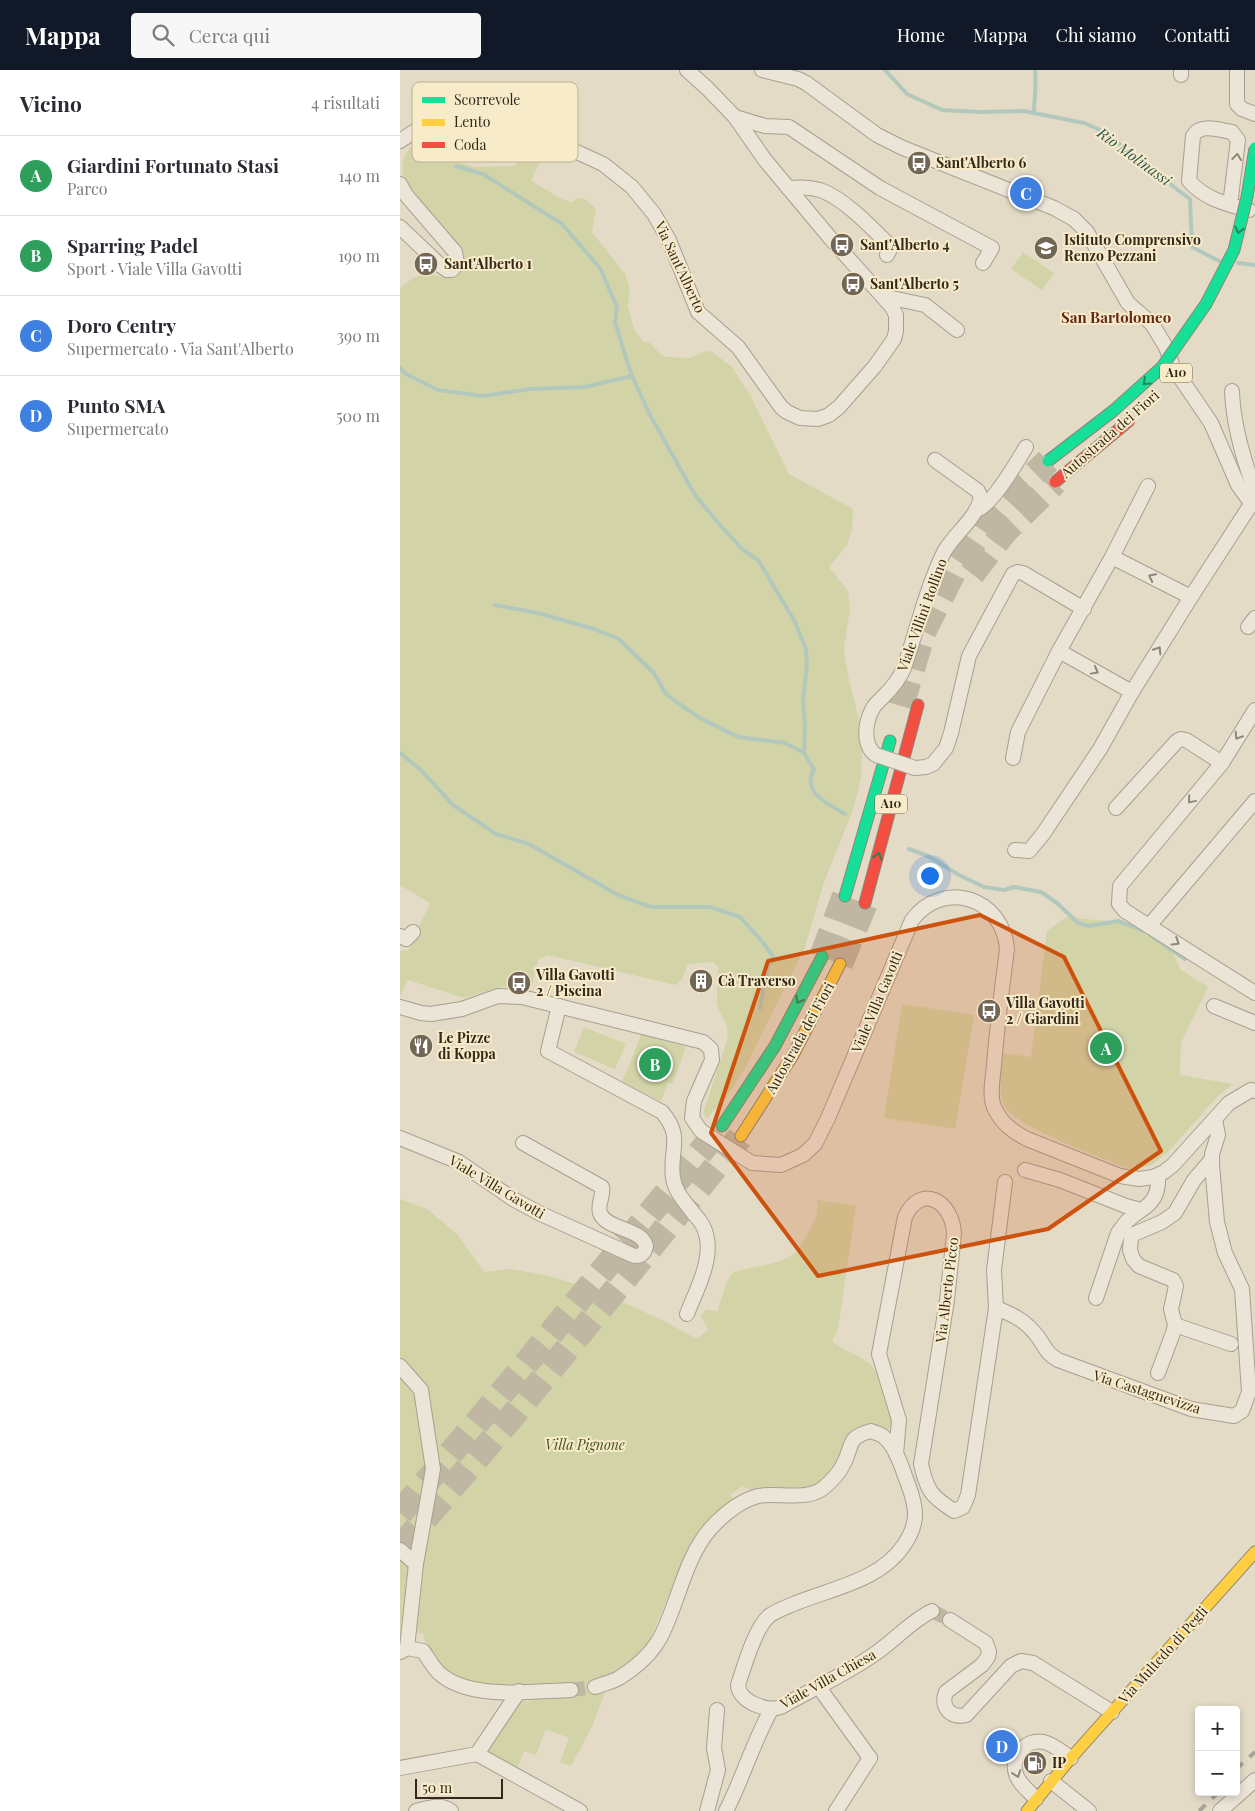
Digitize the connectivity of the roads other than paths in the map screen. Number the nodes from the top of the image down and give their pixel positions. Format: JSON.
{"nodes":[{"id":1,"x":687,"y":70,"type":"edge"},
{"id":2,"x":762,"y":70,"type":"edge"},
{"id":3,"x":1236,"y":70,"type":"edge"},
{"id":4,"x":1255,"y":114,"type":"edge"},
{"id":5,"x":735,"y":117,"type":"junction"},
{"id":6,"x":412,"y":133,"type":"edge"},
{"id":7,"x":400,"y":141,"type":"edge"},
{"id":8,"x":1255,"y":148,"type":"edge"},
{"id":9,"x":578,"y":152,"type":"edge"},
{"id":10,"x":400,"y":184,"type":"edge"},
{"id":11,"x":788,"y":188,"type":"junction"},
{"id":12,"x":1230,"y":205,"type":"junction"},
{"id":13,"x":1255,"y":211,"type":"edge"},
{"id":14,"x":400,"y":228,"type":"edge"},
{"id":15,"x":887,"y":256,"type":"dead end"},
{"id":16,"x":984,"y":263,"type":"dead end"},
{"id":17,"x":881,"y":295,"type":"junction"},
{"id":18,"x":957,"y":330,"type":"dead end"},
{"id":19,"x":1182,"y":366,"type":"dead end"},
{"id":20,"x":1171,"y":380,"type":"dead end"},
{"id":21,"x":1232,"y":391,"type":"dead end"},
{"id":22,"x":1141,"y":410,"type":"dead end"},
{"id":23,"x":1026,"y":447,"type":"dead end"},
{"id":24,"x":935,"y":460,"type":"dead end"},
{"id":25,"x":1048,"y":461,"type":"tunnel mouth"},
{"id":26,"x":1055,"y":482,"type":"tunnel mouth"},
{"id":27,"x":1148,"y":486,"type":"dead end"},
{"id":28,"x":1254,"y":499,"type":"edge"},
{"id":29,"x":975,"y":510,"type":"junction"},
{"id":30,"x":1112,"y":557,"type":"junction"},
{"id":31,"x":1191,"y":597,"type":"junction"},
{"id":32,"x":1084,"y":609,"type":"junction"},
{"id":33,"x":1059,"y":650,"type":"junction"},
{"id":34,"x":1132,"y":692,"type":"junction"},
{"id":35,"x":918,"y":706,"type":"dead end"},
{"id":36,"x":1255,"y":710,"type":"edge"},
{"id":37,"x":892,"y":735,"type":"dead end"},
{"id":38,"x":1013,"y":758,"type":"dead end"},
{"id":39,"x":1222,"y":763,"type":"junction"},
{"id":40,"x":1255,"y":801,"type":"edge"},
{"id":41,"x":1116,"y":808,"type":"dead end"},
{"id":42,"x":1015,"y":850,"type":"dead end"},
{"id":43,"x":845,"y":896,"type":"tunnel mouth"},
{"id":44,"x":865,"y":903,"type":"tunnel mouth"},
{"id":45,"x":1150,"y":926,"type":"junction"},
{"id":46,"x":822,"y":957,"type":"tunnel mouth"},
{"id":47,"x":840,"y":964,"type":"tunnel mouth"},
{"id":48,"x":1255,"y":993,"type":"edge"},
{"id":49,"x":559,"y":1006,"type":"junction"},
{"id":50,"x":1214,"y":1006,"type":"dead end"},
{"id":51,"x":400,"y":1007,"type":"edge"},
{"id":52,"x":1255,"y":1023,"type":"edge"},
{"id":53,"x":1255,"y":1091,"type":"edge"},
{"id":54,"x":1215,"y":1119,"type":"junction"},
{"id":55,"x":722,"y":1126,"type":"tunnel mouth"},
{"id":56,"x":741,"y":1136,"type":"tunnel mouth"},
{"id":57,"x":400,"y":1138,"type":"edge"},
{"id":58,"x":523,"y":1143,"type":"dead end"},
{"id":59,"x":1212,"y":1159,"type":"junction"},
{"id":60,"x":1025,"y":1170,"type":"dead end"},
{"id":61,"x":1158,"y":1176,"type":"junction"},
{"id":62,"x":1005,"y":1182,"type":"dead end"},
{"id":63,"x":1141,"y":1210,"type":"junction"},
{"id":64,"x":1096,"y":1298,"type":"dead end"},
{"id":65,"x":996,"y":1308,"type":"junction"},
{"id":66,"x":687,"y":1314,"type":"dead end"},
{"id":67,"x":1175,"y":1325,"type":"junction"},
{"id":68,"x":1231,"y":1344,"type":"dead end"},
{"id":69,"x":400,"y":1366,"type":"edge"},
{"id":70,"x":1158,"y":1373,"type":"dead end"},
{"id":71,"x":896,"y":1454,"type":"junction"},
{"id":72,"x":400,"y":1550,"type":"edge"},
{"id":73,"x":1255,"y":1552,"type":"edge"},
{"id":74,"x":416,"y":1564,"type":"junction"},
{"id":75,"x":932,"y":1611,"type":"dead end"},
{"id":76,"x":950,"y":1620,"type":"tunnel mouth"},
{"id":77,"x":404,"y":1650,"type":"edge"},
{"id":78,"x":594,"y":1687,"type":"tunnel mouth"},
{"id":79,"x":571,"y":1690,"type":"tunnel mouth"},
{"id":80,"x":519,"y":1691,"type":"junction"},
{"id":81,"x":823,"y":1693,"type":"dead end"},
{"id":82,"x":717,"y":1710,"type":"dead end"},
{"id":83,"x":771,"y":1710,"type":"junction"},
{"id":84,"x":1112,"y":1712,"type":"junction"},
{"id":85,"x":477,"y":1754,"type":"junction"},
{"id":86,"x":1071,"y":1758,"type":"junction"},
{"id":87,"x":400,"y":1768,"type":"edge"},
{"id":88,"x":1255,"y":1780,"type":"edge"},
{"id":89,"x":1051,"y":1781,"type":"junction"},
{"id":90,"x":1029,"y":1808,"type":"edge"},
{"id":91,"x":416,"y":1811,"type":"edge"},
{"id":92,"x":451,"y":1811,"type":"edge"},
{"id":93,"x":580,"y":1811,"type":"edge"},
{"id":94,"x":708,"y":1811,"type":"edge"},
{"id":95,"x":726,"y":1811,"type":"edge"},
{"id":96,"x":836,"y":1811,"type":"edge"},
{"id":97,"x":1089,"y":1811,"type":"edge"},
{"id":98,"x":1220,"y":1811,"type":"edge"}],
"edges":[{"from":1,"to":5,"type":"street","name":"Via Sant'Alberto"},
{"from":2,"to":28,"type":"street"},
{"from":3,"to":4,"type":"street"},
{"from":5,"to":11,"type":"street","name":"Via Sant'Alberto"},
{"from":5,"to":16,"type":"street"},
{"from":6,"to":7,"type":"street"},
{"from":8,"to":25,"type":"main road","name":"Autostrada dei Fiori","one_way":true,"bridge":true},
{"from":9,"to":17,"type":"street","name":"Via Sant'Alberto"},
{"from":10,"to":14,"type":"street"},
{"from":11,"to":15,"type":"street"},
{"from":11,"to":17,"type":"street","name":"Via Sant'Alberto"},
{"from":12,"to":12,"type":"street","one_way":true},
{"from":12,"to":13,"type":"street"},
{"from":17,"to":18,"type":"street"},
{"from":19,"to":20,"type":"main road","name":"Autostrada dei Fiori","number":"A10"},
{"from":21,"to":28,"type":"street"},
{"from":22,"to":26,"type":"main road","name":"Autostrada dei Fiori","bridge":true},
{"from":23,"to":29,"type":"street","name":"Viale Villini Rollino"},
{"from":24,"to":29,"type":"street"},
{"from":27,"to":30,"type":"street"},
{"from":28,"to":31,"type":"street"},
{"from":29,"to":32,"type":"street","name":"Viale Villini Rollino","bridge":true},
{"from":31,"to":30,"type":"street","one_way":true},
{"from":30,"to":32,"type":"street"},
{"from":34,"to":31,"type":"street","one_way":true},
{"from":32,"to":33,"type":"street"},
{"from":33,"to":34,"type":"street","one_way":true},
{"from":33,"to":38,"type":"street"},
{"from":34,"to":42,"type":"street"},
{"from":44,"to":35,"type":"main road","number":"A10","one_way":true},
{"from":36,"to":39,"type":"street","one_way":true},
{"from":37,"to":43,"type":"main road"},
{"from":39,"to":41,"type":"street"},
{"from":39,"to":45,"type":"street","one_way":true},
{"from":40,"to":45,"type":"street"},
{"from":45,"to":48,"type":"street","one_way":true},
{"from":46,"to":55,"type":"main road","name":"Autostrada dei Fiori","one_way":true},
{"from":47,"to":56,"type":"main road","name":"Autostrada dei Fiori"},
{"from":49,"to":51,"type":"street","name":"Viale Villa Gavotti"},
{"from":49,"to":61,"type":"street","name":"Viale Villa Gavotti"},
{"from":49,"to":66,"type":"street"},
{"from":50,"to":52,"type":"street"},
{"from":53,"to":54,"type":"street"},
{"from":54,"to":59,"type":"street","name":"Via Castagnevizza"},
{"from":54,"to":61,"type":"street"},
{"from":57,"to":58,"type":"street","name":"Viale Villa Gavotti"},
{"from":59,"to":65,"type":"street","name":"Via Castagnevizza"},
{"from":59,"to":67,"type":"street","name":"Via Castagnevizza"},
{"from":60,"to":63,"type":"street"},
{"from":61,"to":63,"type":"street"},
{"from":62,"to":65,"type":"street"},
{"from":63,"to":64,"type":"street"},
{"from":65,"to":71,"type":"street","name":"Via Alberto Picco"},
{"from":67,"to":68,"type":"street"},
{"from":67,"to":70,"type":"street","name":"Via Castagnevizza"},
{"from":69,"to":74,"type":"street"},
{"from":71,"to":78,"type":"street","name":"Viale Villa Chiesa"},
{"from":71,"to":83,"type":"street","name":"Viale Villa Chiesa"},
{"from":72,"to":74,"type":"street"},
{"from":73,"to":84,"type":"main road","name":"Via Multedo di Pegli"},
{"from":74,"to":77,"type":"street"},
{"from":75,"to":83,"type":"street","name":"Viale Villa Chiesa"},
{"from":76,"to":84,"type":"street"},
{"from":77,"to":80,"type":"street"},
{"from":79,"to":80,"type":"street"},
{"from":80,"to":85,"type":"street"},
{"from":81,"to":96,"type":"street"},
{"from":82,"to":94,"type":"street"},
{"from":83,"to":95,"type":"street","name":"Viale Villa Chiesa"},
{"from":84,"to":86,"type":"main road","name":"Via Multedo di Pegli"},
{"from":85,"to":87,"type":"street"},
{"from":85,"to":93,"type":"street"},
{"from":86,"to":89,"type":"main road","name":"Via Multedo di Pegli"},
{"from":86,"to":90,"type":"street","name":"Via Multedo di Pegli","one_way":true},
{"from":88,"to":98,"type":"street"},
{"from":89,"to":90,"type":"main road","name":"Via Multedo di Pegli"},
{"from":89,"to":97,"type":"street"},
{"from":91,"to":92,"type":"street"}]}
